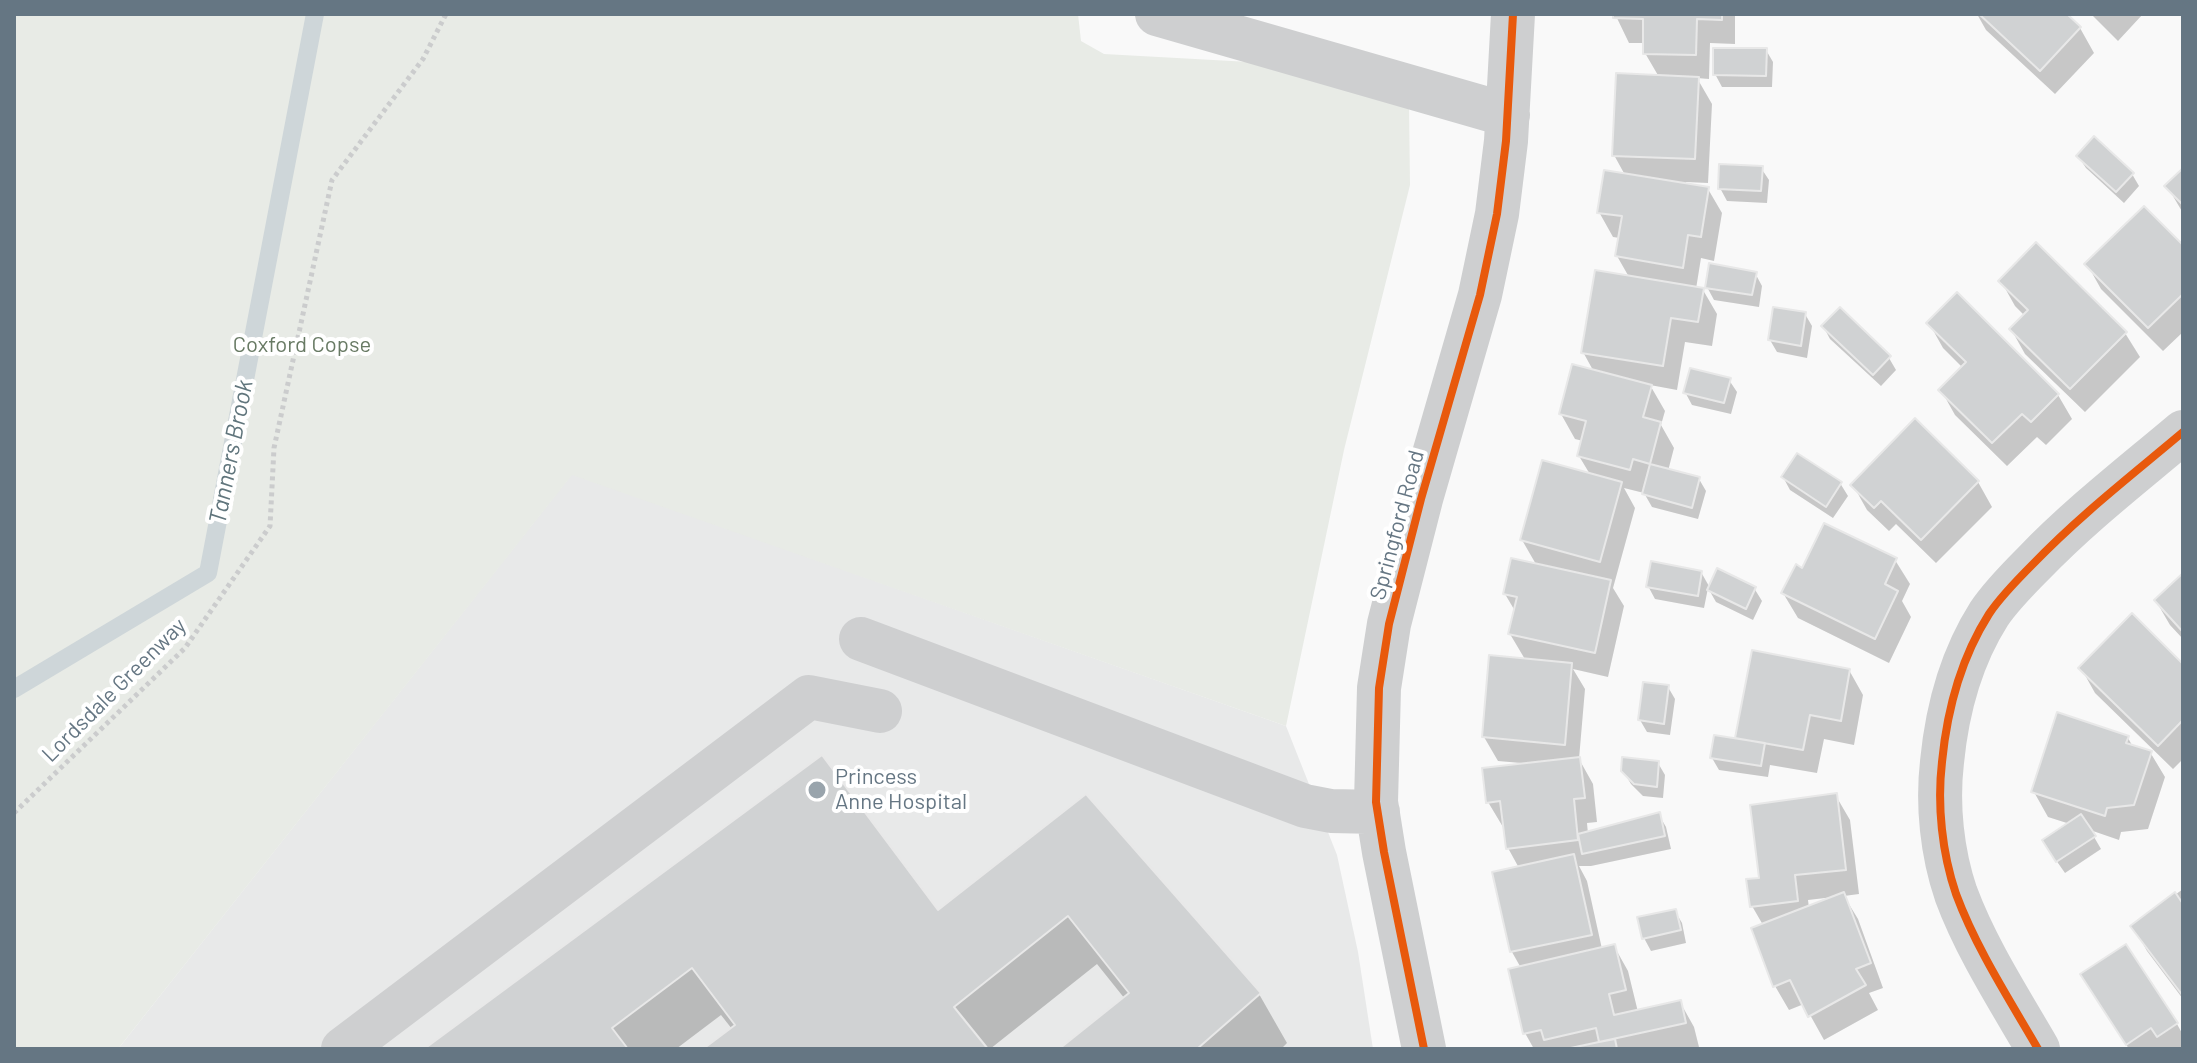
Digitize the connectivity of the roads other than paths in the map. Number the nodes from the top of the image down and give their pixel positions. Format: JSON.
{"nodes":[{"id":1,"x":1157,"y":14,"type":"edge"},
{"id":2,"x":1513,"y":14,"type":"edge"},
{"id":3,"x":1508,"y":115,"type":"junction"},
{"id":4,"x":2183,"y":432,"type":"edge"},
{"id":5,"x":861,"y":639,"type":"dead end"},
{"id":6,"x":880,"y":711,"type":"dead end"},
{"id":7,"x":1378,"y":812,"type":"junction"},
{"id":8,"x":343,"y":1049,"type":"edge"},
{"id":9,"x":1424,"y":1049,"type":"edge"},
{"id":10,"x":2038,"y":1049,"type":"edge"}],
"edges":[{"from":1,"to":3,"type":"street"},
{"from":2,"to":3,"type":"street","name":"Springford Road"},
{"from":3,"to":7,"type":"street","name":"Springford Road"},
{"from":4,"to":10,"type":"street"},
{"from":5,"to":7,"type":"street"},
{"from":6,"to":8,"type":"street"},
{"from":7,"to":9,"type":"street","name":"Springford Road"}]}
